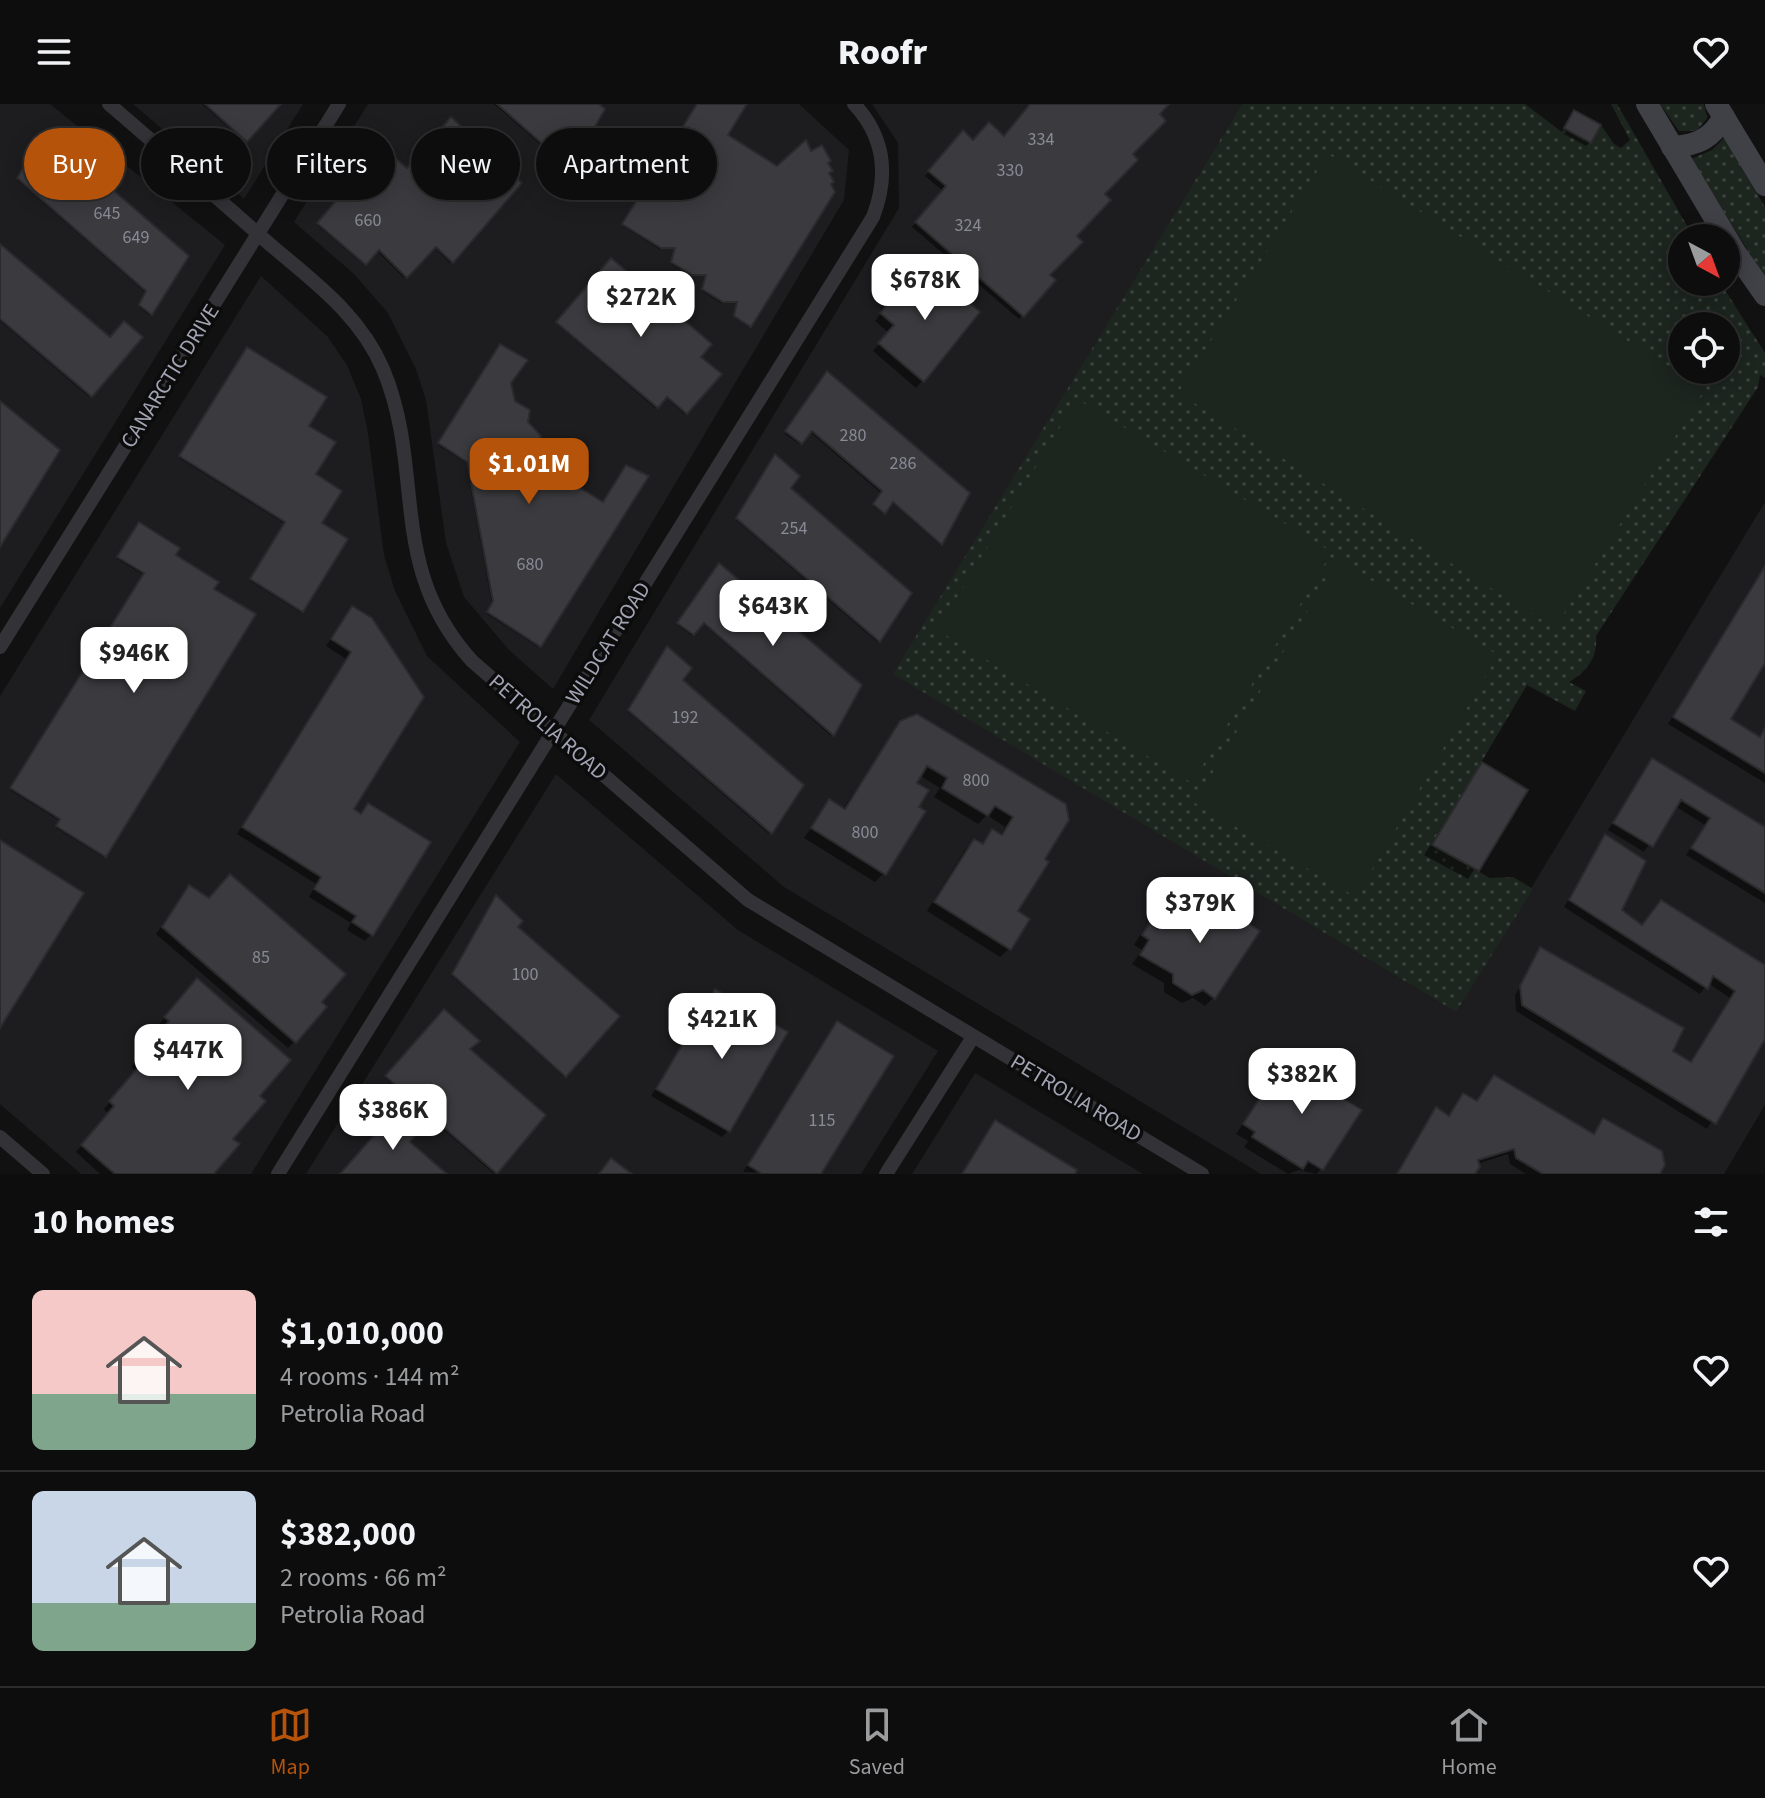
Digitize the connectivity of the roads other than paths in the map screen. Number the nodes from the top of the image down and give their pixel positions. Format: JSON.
{"nodes":[{"id":1,"x":109,"y":104,"type":"edge"},
{"id":2,"x":339,"y":104,"type":"edge"},
{"id":3,"x":854,"y":104,"type":"edge"},
{"id":4,"x":1647,"y":104,"type":"edge"},
{"id":5,"x":1720,"y":110,"type":"edge"},
{"id":6,"x":1672,"y":147,"type":"junction"},
{"id":7,"x":1765,"y":185,"type":"edge"},
{"id":8,"x":259,"y":235,"type":"junction"},
{"id":9,"x":1765,"y":295,"type":"edge"},
{"id":10,"x":0,"y":647,"type":"edge"},
{"id":11,"x":553,"y":733,"type":"junction"},
{"id":12,"x":973,"y":1037,"type":"junction"},
{"id":13,"x":0,"y":1137,"type":"edge"},
{"id":14,"x":43,"y":1174,"type":"edge"},
{"id":15,"x":278,"y":1174,"type":"edge"},
{"id":16,"x":886,"y":1174,"type":"edge"},
{"id":17,"x":1202,"y":1174,"type":"edge"}],
"edges":[{"from":1,"to":8,"type":"street","name":"PETROLIA ROAD"},
{"from":2,"to":8,"type":"street","name":"CANARCTIC DRIVE"},
{"from":3,"to":11,"type":"street","name":"WILDCAT ROAD"},
{"from":4,"to":6,"type":"main road"},
{"from":5,"to":6,"type":"main road"},
{"from":5,"to":7,"type":"main road"},
{"from":6,"to":9,"type":"main road"},
{"from":8,"to":10,"type":"street","name":"CANARCTIC DRIVE"},
{"from":8,"to":11,"type":"street","name":"PETROLIA ROAD"},
{"from":11,"to":12,"type":"street","name":"PETROLIA ROAD"},
{"from":11,"to":15,"type":"street","name":"WILDCAT ROAD"},
{"from":12,"to":16,"type":"street"},
{"from":12,"to":17,"type":"street","name":"PETROLIA ROAD"},
{"from":13,"to":14,"type":"street"}]}
